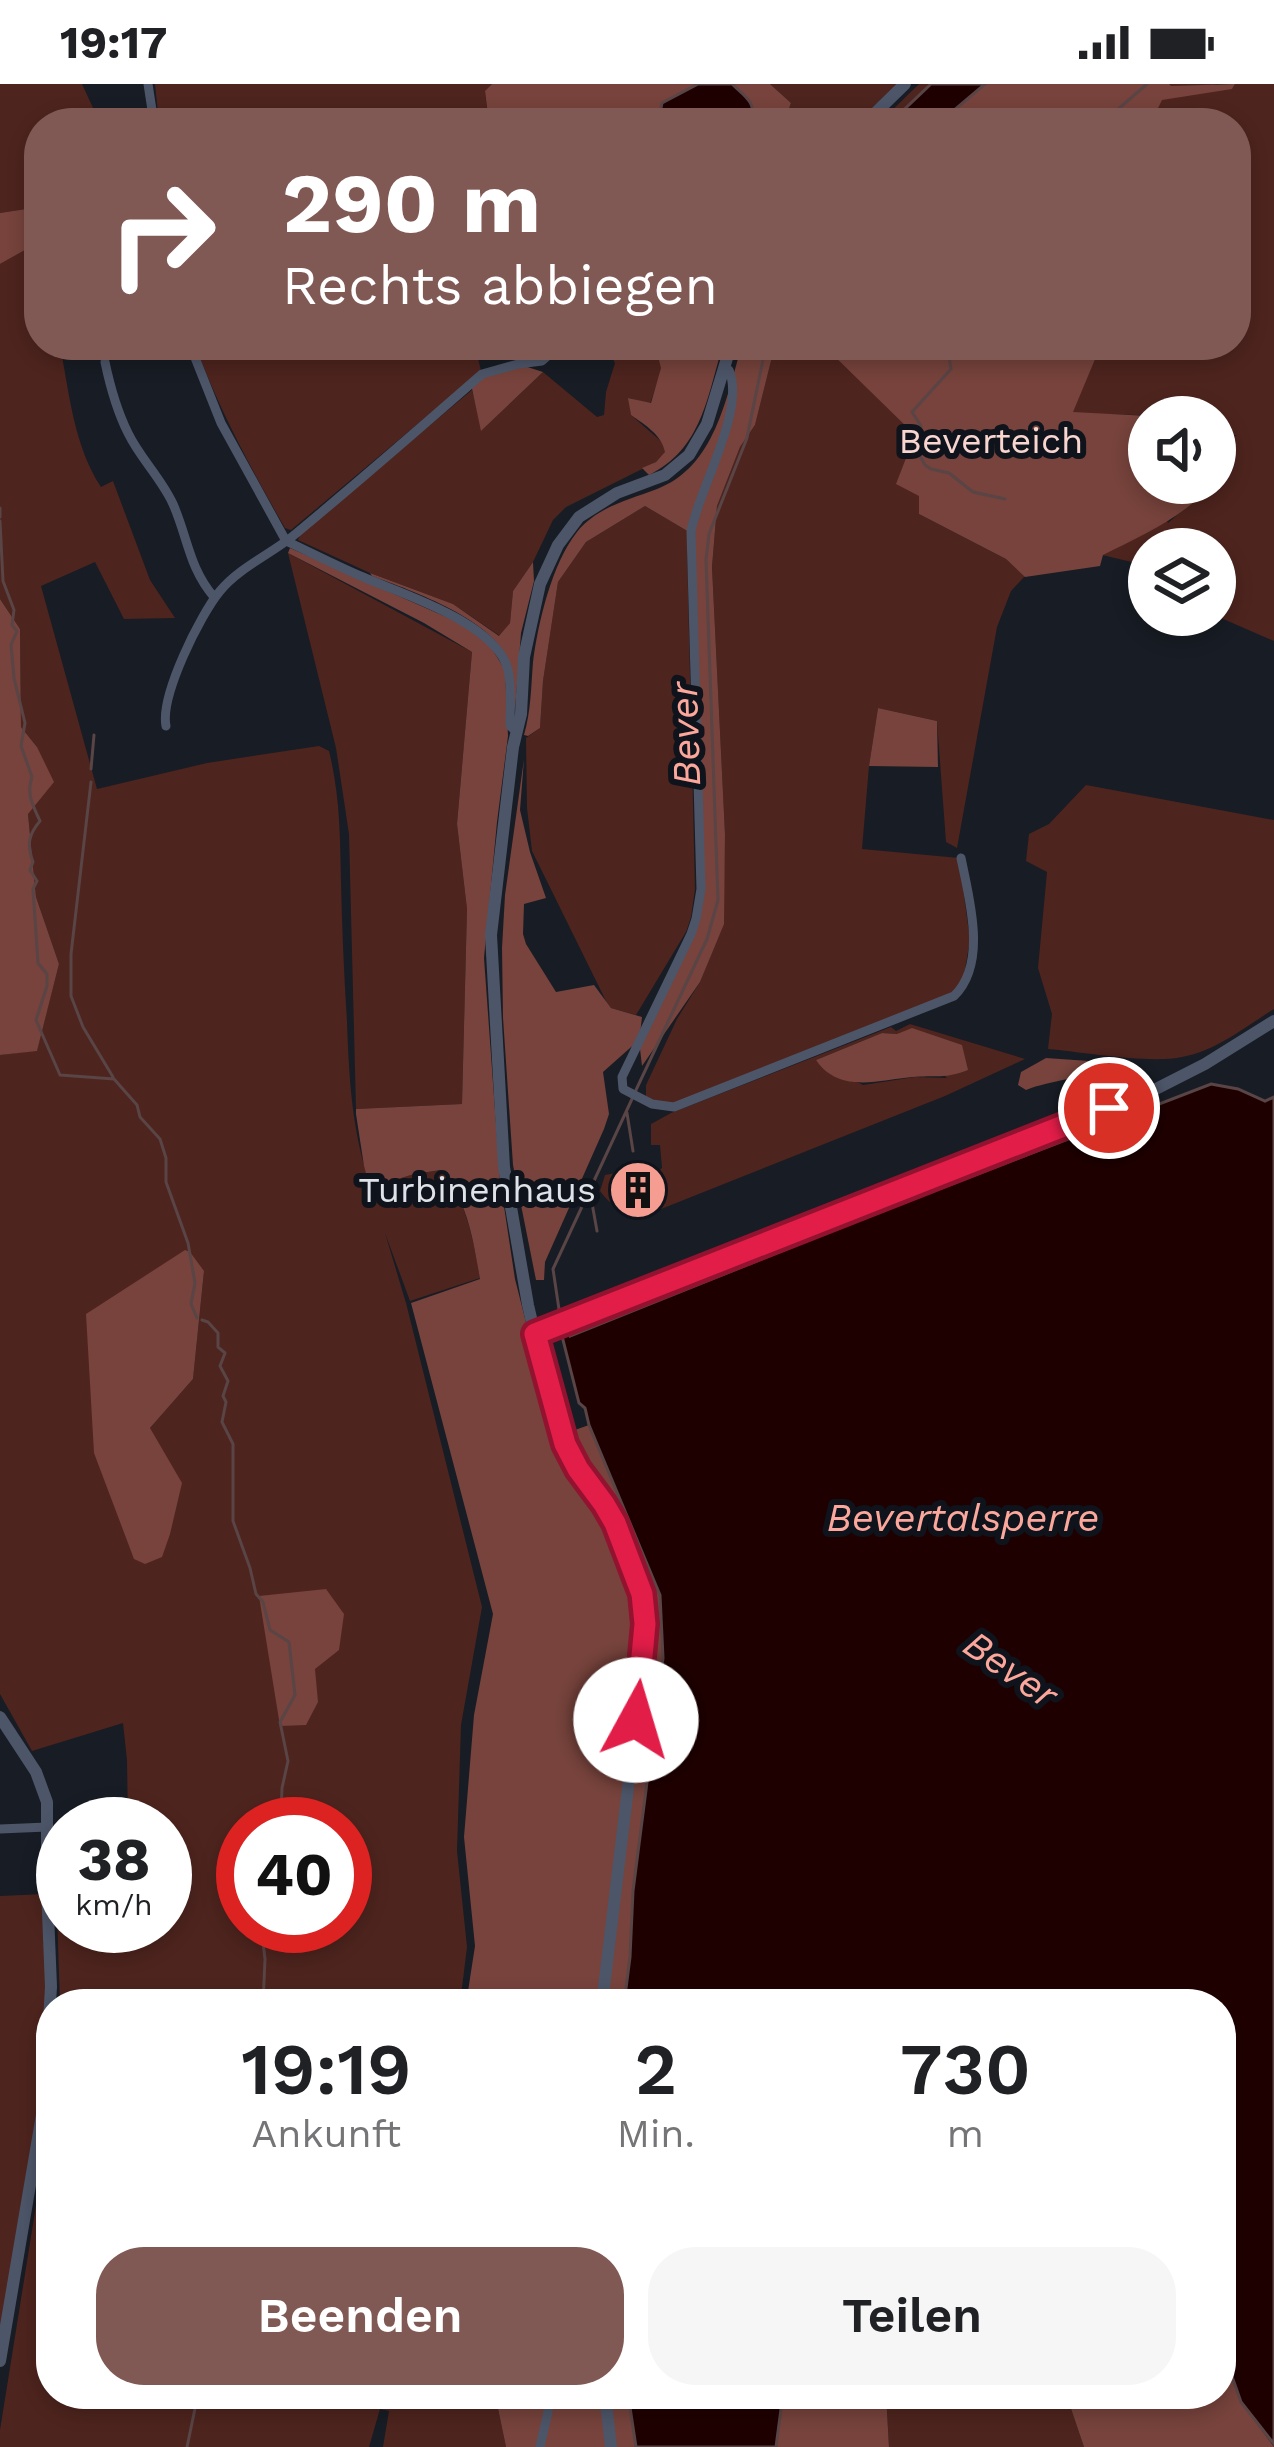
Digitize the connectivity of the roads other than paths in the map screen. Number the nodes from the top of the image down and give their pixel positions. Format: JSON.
{"nodes":[{"id":1,"x":905,"y":84,"type":"edge"},
{"id":2,"x":880,"y":108,"type":"edge"},
{"id":3,"x":196,"y":360,"type":"edge"},
{"id":4,"x":544,"y":360,"type":"edge"},
{"id":5,"x":726,"y":360,"type":"edge"},
{"id":6,"x":105,"y":362,"type":"dead end"},
{"id":7,"x":724,"y":368,"type":"junction"},
{"id":8,"x":286,"y":541,"type":"junction"},
{"id":9,"x":214,"y":597,"type":"junction"},
{"id":10,"x":166,"y":726,"type":"dead end"},
{"id":11,"x":516,"y":731,"type":"junction"},
{"id":12,"x":961,"y":858,"type":"dead end"},
{"id":13,"x":1274,"y":1022,"type":"edge"},
{"id":14,"x":535,"y":1334,"type":"junction"},
{"id":15,"x":0,"y":1717,"type":"edge"},
{"id":16,"x":46,"y":1797,"type":"edge"},
{"id":17,"x":36,"y":1827,"type":"edge"},
{"id":18,"x":0,"y":1829,"type":"edge"},
{"id":19,"x":50,"y":1953,"type":"edge"},
{"id":20,"x":51,"y":1989,"type":"edge"},
{"id":21,"x":604,"y":1989,"type":"edge"},
{"id":22,"x":36,"y":2150,"type":"edge"},
{"id":23,"x":0,"y":2362,"type":"edge"},
{"id":24,"x":549,"y":2409,"type":"edge"},
{"id":25,"x":607,"y":2409,"type":"edge"},
{"id":26,"x":540,"y":2447,"type":"edge"},
{"id":27,"x":611,"y":2447,"type":"edge"}],
"edges":[{"from":1,"to":2,"type":"street"},
{"from":3,"to":8,"type":"street"},
{"from":4,"to":8,"type":"street"},
{"from":5,"to":7,"type":"street"},
{"from":6,"to":9,"type":"street"},
{"from":7,"to":11,"type":"street"},
{"from":7,"to":12,"type":"street"},
{"from":8,"to":9,"type":"street"},
{"from":8,"to":11,"type":"street"},
{"from":9,"to":10,"type":"street"},
{"from":11,"to":14,"type":"street"},
{"from":13,"to":14,"type":"street"},
{"from":14,"to":21,"type":"street"},
{"from":15,"to":16,"type":"street"},
{"from":17,"to":18,"type":"street"},
{"from":19,"to":20,"type":"street"},
{"from":22,"to":23,"type":"street"},
{"from":24,"to":26,"type":"street"},
{"from":25,"to":27,"type":"street"}]}
